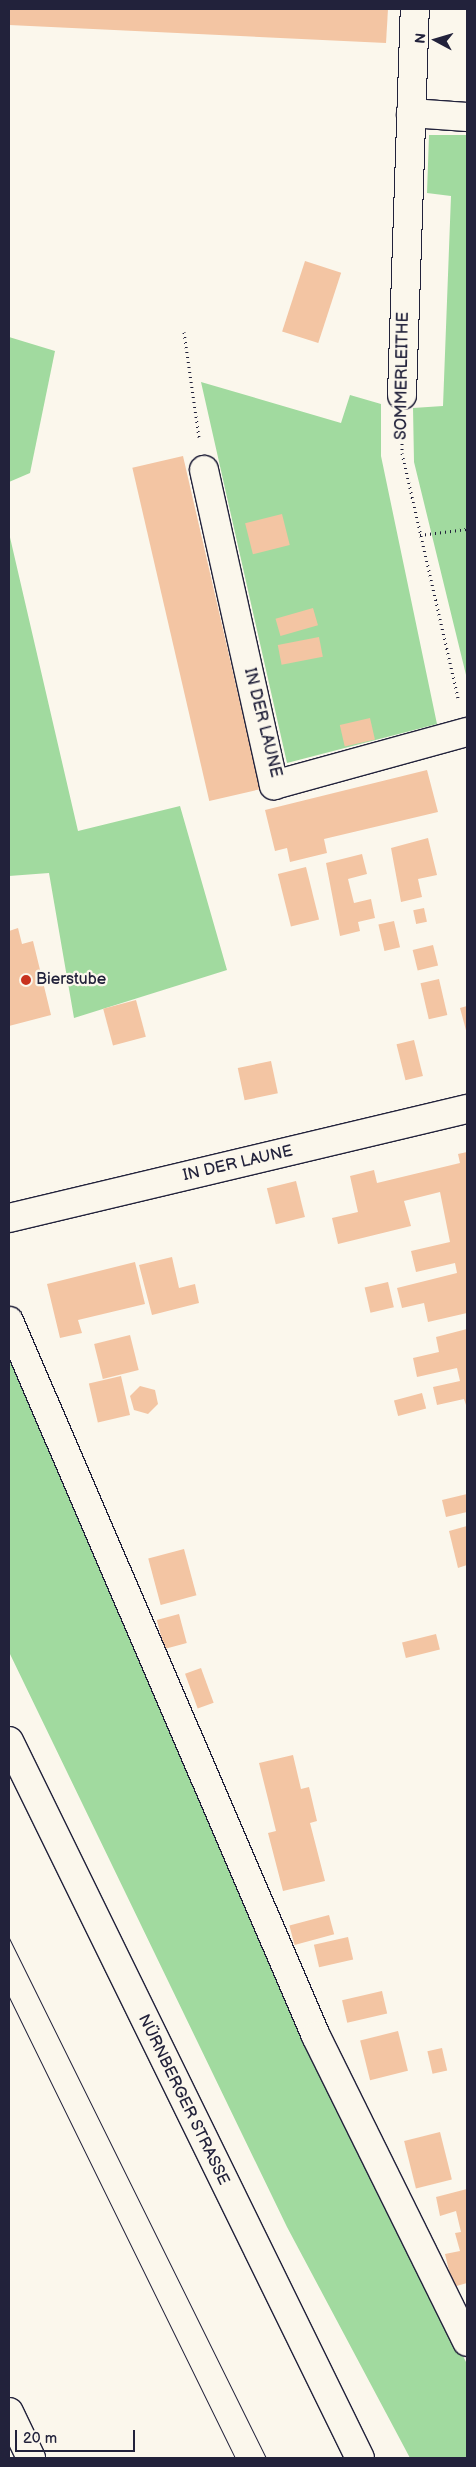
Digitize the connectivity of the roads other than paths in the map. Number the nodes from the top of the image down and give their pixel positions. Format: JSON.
{"nodes":[{"id":1,"x":415,"y":9,"type":"edge"},
{"id":2,"x":411,"y":113,"type":"junction"},
{"id":3,"x":467,"y":117,"type":"edge"},
{"id":4,"x":402,"y":395,"type":"road end"},
{"id":5,"x":204,"y":470,"type":"road end"},
{"id":6,"x":467,"y":733,"type":"edge"},
{"id":7,"x":467,"y":1109,"type":"edge"},
{"id":8,"x":9,"y":1218,"type":"edge"},
{"id":9,"x":9,"y":1321,"type":"edge"},
{"id":10,"x":9,"y":1741,"type":"edge"},
{"id":11,"x":467,"y":2342,"type":"edge"},
{"id":12,"x":9,"y":2412,"type":"edge"},
{"id":13,"x":31,"y":2458,"type":"edge"},
{"id":14,"x":360,"y":2458,"type":"edge"}],
"edges":[{"from":1,"to":2,"type":"street","name":"SOMMERLEITHE"},
{"from":2,"to":3,"type":"street"},
{"from":2,"to":4,"type":"street","name":"SOMMERLEITHE"},
{"from":5,"to":6,"type":"street","name":"IN DER LAUNE"},
{"from":7,"to":8,"type":"street","name":"IN DER LAUNE"},
{"from":9,"to":11,"type":"street"},
{"from":10,"to":14,"type":"street","name":"NÜRNBERGER STRASSE"},
{"from":12,"to":13,"type":"street"}]}
